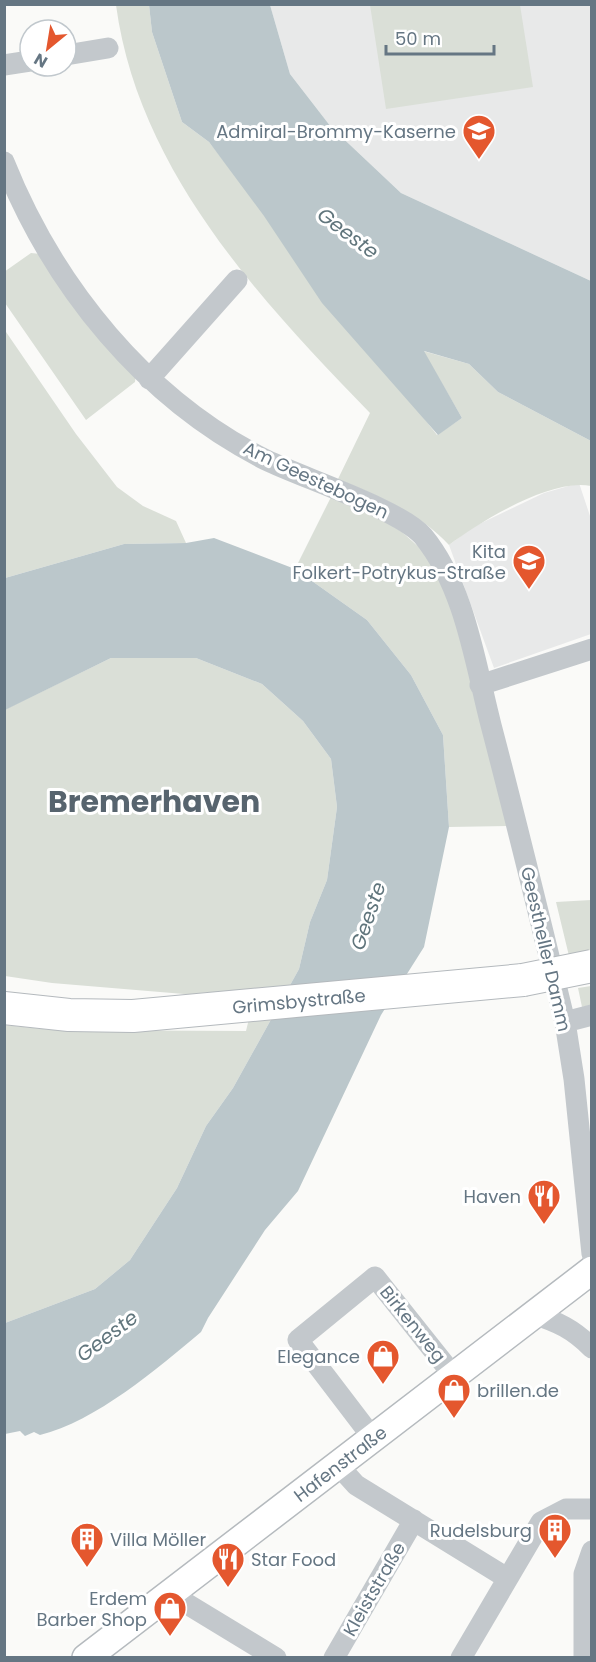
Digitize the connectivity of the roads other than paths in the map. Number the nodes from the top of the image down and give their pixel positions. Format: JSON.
{"nodes":[{"id":1,"x":108,"y":48,"type":"dead end"},
{"id":2,"x":78,"y":53,"type":"edge"},
{"id":3,"x":4,"y":162,"type":"edge"},
{"id":4,"x":237,"y":280,"type":"dead end"},
{"id":5,"x":149,"y":379,"type":"junction"},
{"id":6,"x":591,"y":649,"type":"edge"},
{"id":7,"x":480,"y":685,"type":"junction"},
{"id":8,"x":516,"y":820,"type":"joint"},
{"id":9,"x":591,"y":966,"type":"edge"},
{"id":10,"x":4,"y":1008,"type":"edge"},
{"id":11,"x":591,"y":1015,"type":"edge"},
{"id":12,"x":565,"y":1022,"type":"junction"},
{"id":13,"x":574,"y":1079,"type":"junction"},
{"id":14,"x":591,"y":1143,"type":"edge"},
{"id":15,"x":591,"y":1254,"type":"edge"},
{"id":16,"x":591,"y":1270,"type":"edge"},
{"id":17,"x":533,"y":1314,"type":"junction"},
{"id":18,"x":591,"y":1348,"type":"edge"},
{"id":19,"x":453,"y":1375,"type":"junction"},
{"id":20,"x":372,"y":1437,"type":"junction"},
{"id":21,"x":337,"y":1464,"type":"junction"},
{"id":22,"x":591,"y":1509,"type":"edge"},
{"id":23,"x":414,"y":1520,"type":"junction"},
{"id":24,"x":591,"y":1551,"type":"edge"},
{"id":25,"x":507,"y":1578,"type":"junction"},
{"id":26,"x":169,"y":1593,"type":"junction"},
{"id":27,"x":588,"y":1611,"type":"edge"},
{"id":28,"x":86,"y":1658,"type":"edge"},
{"id":29,"x":276,"y":1658,"type":"edge"},
{"id":30,"x":334,"y":1658,"type":"edge"},
{"id":31,"x":461,"y":1658,"type":"edge"},
{"id":32,"x":584,"y":1658,"type":"edge"}],
"edges":[{"from":1,"to":2,"type":"street"},
{"from":3,"to":5,"type":"street","name":"Am Geestebogen"},
{"from":4,"to":5,"type":"street"},
{"from":5,"to":7,"type":"street","name":"Am Geestebogen"},
{"from":6,"to":7,"type":"street"},
{"from":7,"to":8,"type":"street","name":"Am Geestebogen"},
{"from":8,"to":12,"type":"street","name":"Geestheller Damm"},
{"from":9,"to":10,"type":"highway","name":"Grimsbystraße","bridge":true},
{"from":11,"to":12,"type":"street"},
{"from":12,"to":13,"type":"street","name":"Geestheller Damm"},
{"from":13,"to":14,"type":"street","name":"Geestheller Damm"},
{"from":13,"to":15,"type":"street","name":"Geestheller Damm"},
{"from":16,"to":17,"type":"main road","name":"Hafenstraße"},
{"from":17,"to":18,"type":"street"},
{"from":17,"to":19,"type":"main road","name":"Hafenstraße"},
{"from":19,"to":20,"type":"main road","name":"Hafenstraße"},
{"from":19,"to":20,"type":"street","name":"Birkenweg"},
{"from":20,"to":21,"type":"main road","name":"Hafenstraße"},
{"from":21,"to":23,"type":"street"},
{"from":21,"to":26,"type":"main road","name":"Hafenstraße"},
{"from":22,"to":25,"type":"street"},
{"from":23,"to":25,"type":"street"},
{"from":23,"to":30,"type":"street","name":"Kleiststraße"},
{"from":24,"to":27,"type":"street"},
{"from":25,"to":31,"type":"street"},
{"from":26,"to":28,"type":"main road","name":"Hafenstraße"},
{"from":26,"to":29,"type":"street"},
{"from":27,"to":32,"type":"street"}]}
